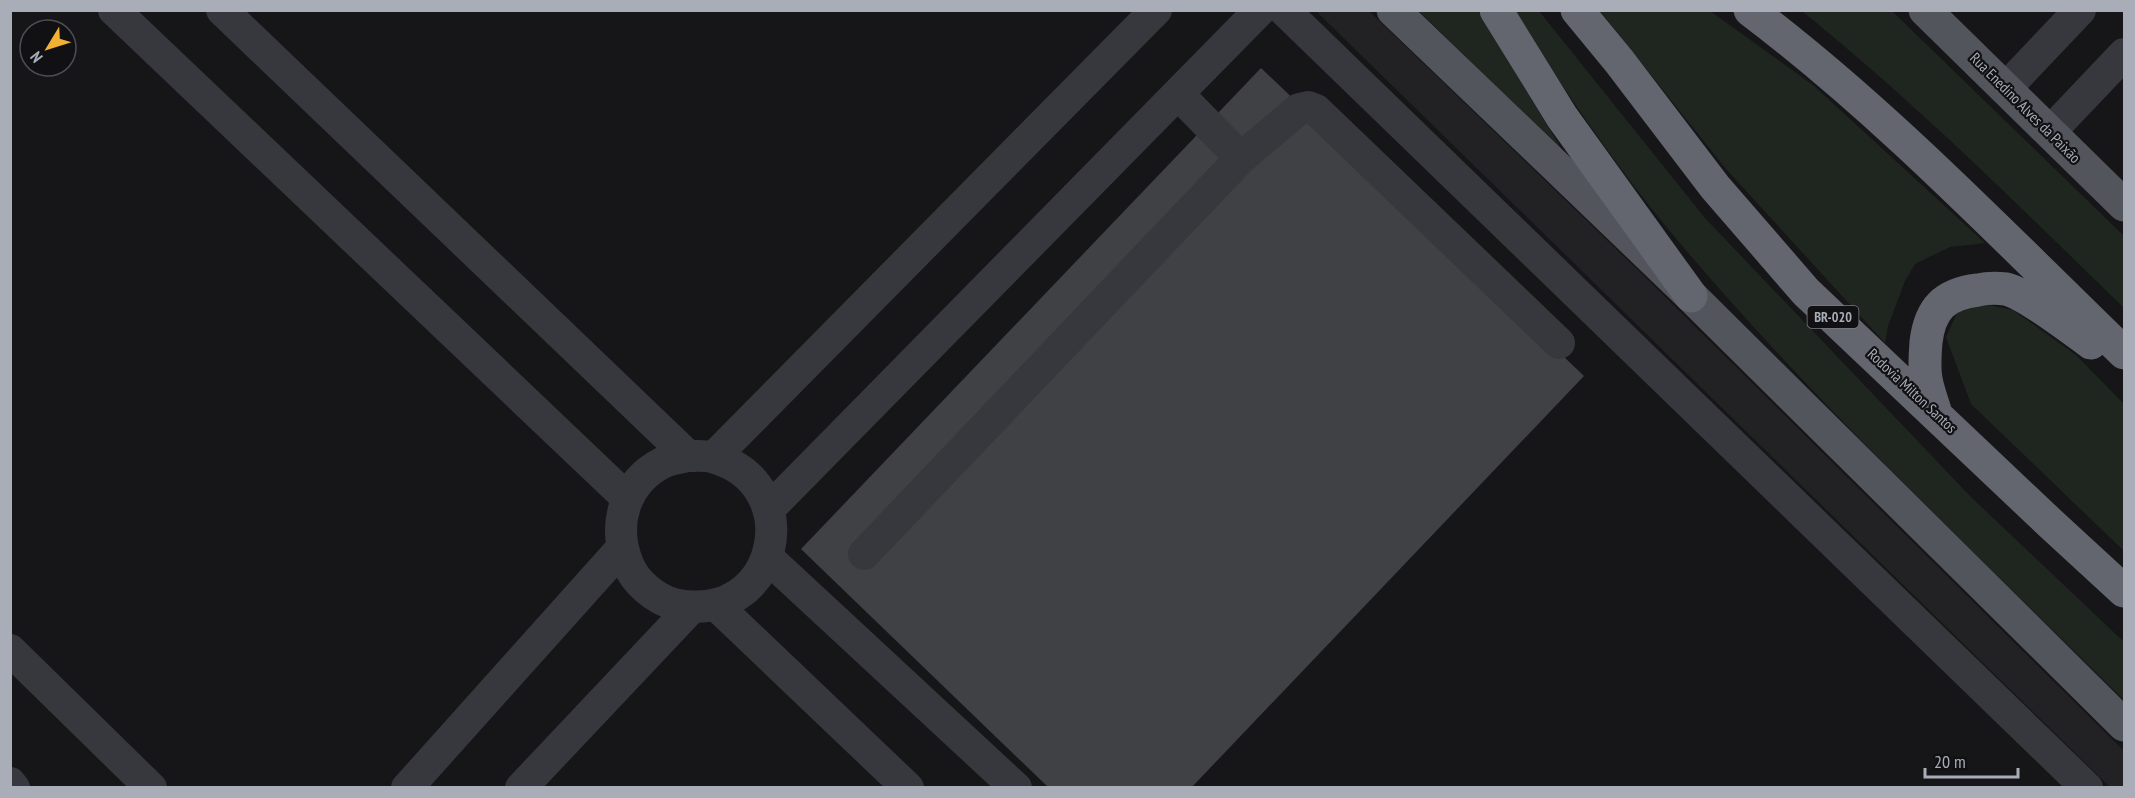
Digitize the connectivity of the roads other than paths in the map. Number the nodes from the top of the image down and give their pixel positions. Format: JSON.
{"nodes":[{"id":1,"x":114,"y":10,"type":"edge"},
{"id":2,"x":222,"y":10,"type":"edge"},
{"id":3,"x":1156,"y":10,"type":"edge"},
{"id":4,"x":1260,"y":10,"type":"edge"},
{"id":5,"x":1284,"y":10,"type":"edge"},
{"id":6,"x":1394,"y":10,"type":"edge"},
{"id":7,"x":1496,"y":10,"type":"edge"},
{"id":8,"x":1577,"y":10,"type":"edge"},
{"id":9,"x":1750,"y":10,"type":"edge"},
{"id":10,"x":1760,"y":10,"type":"edge"},
{"id":11,"x":1925,"y":10,"type":"edge"},
{"id":12,"x":2080,"y":10,"type":"edge"},
{"id":13,"x":1793,"y":43,"type":"junction"},
{"id":14,"x":2124,"y":54,"type":"edge"},
{"id":15,"x":2006,"y":88,"type":"junction"},
{"id":16,"x":1178,"y":94,"type":"junction"},
{"id":17,"x":2050,"y":132,"type":"junction"},
{"id":18,"x":1241,"y":158,"type":"junction"},
{"id":19,"x":2124,"y":206,"type":"edge"},
{"id":20,"x":1691,"y":296,"type":"junction"},
{"id":21,"x":1559,"y":343,"type":"dead end"},
{"id":22,"x":2124,"y":353,"type":"edge"},
{"id":23,"x":2124,"y":366,"type":"edge"},
{"id":24,"x":1936,"y":414,"type":"junction"},
{"id":25,"x":701,"y":456,"type":"junction"},
{"id":26,"x":627,"y":498,"type":"junction"},
{"id":27,"x":769,"y":508,"type":"junction"},
{"id":28,"x":622,"y":548,"type":"junction"},
{"id":29,"x":864,"y":554,"type":"dead end"},
{"id":30,"x":768,"y":558,"type":"junction"},
{"id":31,"x":2124,"y":591,"type":"edge"},
{"id":32,"x":704,"y":606,"type":"junction"},
{"id":33,"x":10,"y":650,"type":"edge"},
{"id":34,"x":2124,"y":724,"type":"edge"},
{"id":35,"x":10,"y":783,"type":"edge"},
{"id":36,"x":14,"y":788,"type":"edge"},
{"id":37,"x":151,"y":788,"type":"edge"},
{"id":38,"x":407,"y":788,"type":"edge"},
{"id":39,"x":521,"y":788,"type":"edge"},
{"id":40,"x":908,"y":788,"type":"edge"},
{"id":41,"x":1016,"y":788,"type":"edge"},
{"id":42,"x":2087,"y":788,"type":"edge"}],
"edges":[{"from":1,"to":26,"type":"street"},
{"from":2,"to":25,"type":"street"},
{"from":3,"to":25,"type":"street"},
{"from":4,"to":16,"type":"street"},
{"from":5,"to":42,"type":"street"},
{"from":6,"to":20,"type":"main road"},
{"from":7,"to":20,"type":"highway"},
{"from":8,"to":24,"type":"highway","name":"Rodovia Milton Santos","number":"BR-020"},
{"from":9,"to":13,"type":"highway"},
{"from":10,"to":13,"type":"highway"},
{"from":11,"to":15,"type":"main road","name":"Rua Enedino Alves da Paixão"},
{"from":12,"to":15,"type":"street"},
{"from":13,"to":22,"type":"highway"},
{"from":14,"to":17,"type":"street"},
{"from":15,"to":17,"type":"main road","name":"Rua Enedino Alves da Paixão"},
{"from":16,"to":18,"type":"street"},
{"from":16,"to":27,"type":"street"},
{"from":17,"to":19,"type":"main road","name":"Rua Enedino Alves da Paixão"},
{"from":18,"to":21,"type":"street"},
{"from":18,"to":29,"type":"street"},
{"from":20,"to":34,"type":"main road"},
{"from":23,"to":24,"type":"highway"},
{"from":24,"to":31,"type":"highway","name":"Rodovia Milton Santos","number":"BR-020"},
{"from":25,"to":26,"type":"street"},
{"from":25,"to":27,"type":"street"},
{"from":26,"to":28,"type":"street"},
{"from":27,"to":30,"type":"street"},
{"from":28,"to":32,"type":"street"},
{"from":28,"to":38,"type":"street"},
{"from":30,"to":32,"type":"street"},
{"from":30,"to":41,"type":"street"},
{"from":32,"to":39,"type":"street"},
{"from":32,"to":40,"type":"street"},
{"from":33,"to":37,"type":"street"},
{"from":35,"to":36,"type":"street"}]}
